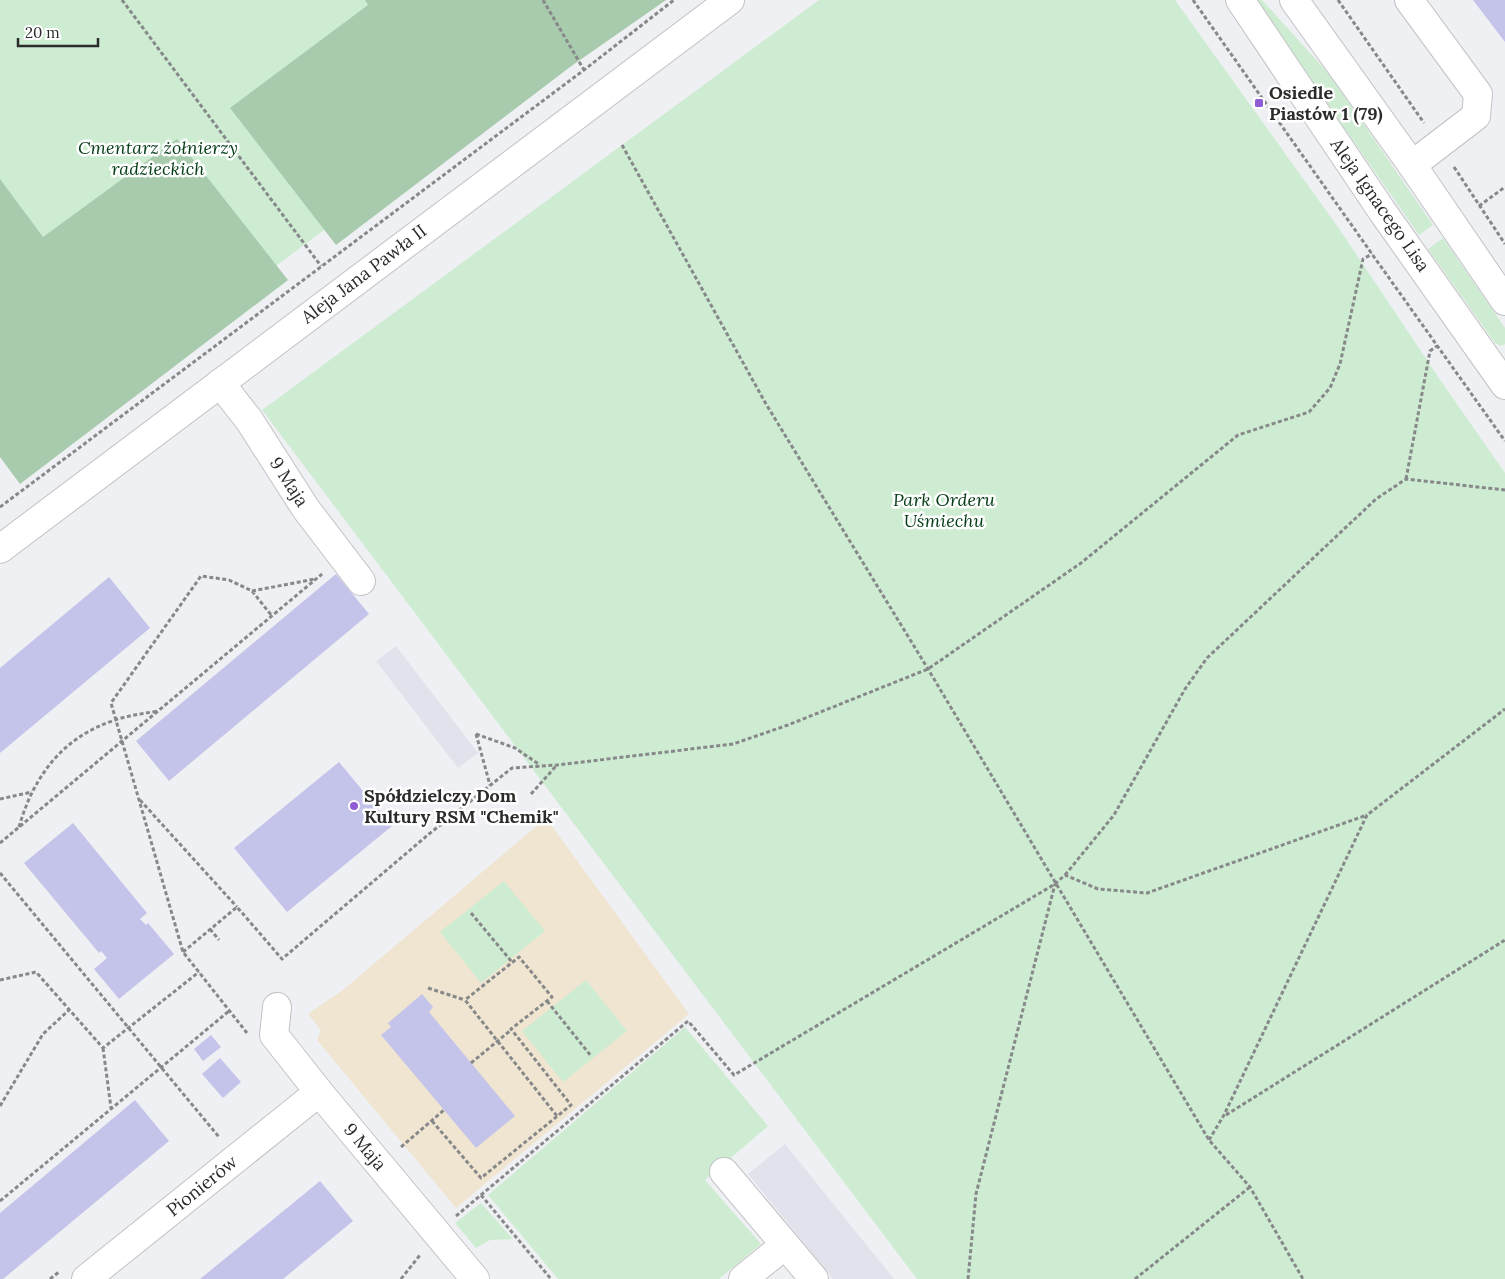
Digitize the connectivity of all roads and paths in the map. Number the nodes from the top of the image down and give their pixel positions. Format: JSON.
{"nodes":[{"id":1,"x":122,"y":0,"type":"edge"},
{"id":2,"x":543,"y":0,"type":"edge"},
{"id":3,"x":674,"y":0,"type":"edge"},
{"id":4,"x":730,"y":0,"type":"edge"},
{"id":5,"x":1193,"y":0,"type":"edge"},
{"id":6,"x":1240,"y":0,"type":"edge"},
{"id":7,"x":1294,"y":0,"type":"edge"},
{"id":8,"x":1409,"y":0,"type":"edge"},
{"id":9,"x":584,"y":70,"type":"junction"},
{"id":10,"x":622,"y":145,"type":"dead end"},
{"id":11,"x":1412,"y":165,"type":"junction"},
{"id":12,"x":1372,"y":254,"type":"junction"},
{"id":13,"x":321,"y":266,"type":"junction"},
{"id":14,"x":1505,"y":301,"type":"edge"},
{"id":15,"x":1437,"y":346,"type":"junction"},
{"id":16,"x":220,"y":383,"type":"junction"},
{"id":17,"x":1505,"y":385,"type":"edge"},
{"id":18,"x":1505,"y":441,"type":"edge"},
{"id":19,"x":1406,"y":479,"type":"junction"},
{"id":20,"x":1505,"y":490,"type":"edge"},
{"id":21,"x":0,"y":507,"type":"edge"},
{"id":22,"x":0,"y":549,"type":"edge"},
{"id":23,"x":342,"y":557,"type":"junction"},
{"id":24,"x":317,"y":579,"type":"junction"},
{"id":25,"x":360,"y":581,"type":"dead end"},
{"id":26,"x":252,"y":591,"type":"junction"},
{"id":27,"x":272,"y":616,"type":"junction"},
{"id":28,"x":928,"y":668,"type":"junction"},
{"id":29,"x":1505,"y":709,"type":"edge"},
{"id":30,"x":157,"y":711,"type":"junction"},
{"id":31,"x":116,"y":720,"type":"junction"},
{"id":32,"x":122,"y":741,"type":"junction"},
{"id":33,"x":557,"y":765,"type":"junction"},
{"id":34,"x":541,"y":766,"type":"junction"},
{"id":35,"x":490,"y":785,"type":"junction"},
{"id":36,"x":32,"y":792,"type":"junction"},
{"id":37,"x":531,"y":794,"type":"dead end"},
{"id":38,"x":0,"y":799,"type":"edge"},
{"id":39,"x":139,"y":799,"type":"junction"},
{"id":40,"x":1367,"y":815,"type":"junction"},
{"id":41,"x":18,"y":827,"type":"junction"},
{"id":42,"x":0,"y":843,"type":"edge"},
{"id":43,"x":0,"y":873,"type":"edge"},
{"id":44,"x":1065,"y":875,"type":"junction"},
{"id":45,"x":1055,"y":884,"type":"junction"},
{"id":46,"x":236,"y":907,"type":"junction"},
{"id":47,"x":471,"y":913,"type":"dead end"},
{"id":48,"x":210,"y":929,"type":"junction"},
{"id":49,"x":219,"y":940,"type":"dead end"},
{"id":50,"x":1505,"y":940,"type":"edge"},
{"id":51,"x":184,"y":952,"type":"junction"},
{"id":52,"x":512,"y":962,"type":"junction"},
{"id":53,"x":199,"y":972,"type":"junction"},
{"id":54,"x":0,"y":980,"type":"edge"},
{"id":55,"x":428,"y":988,"type":"dead end"},
{"id":56,"x":465,"y":1000,"type":"junction"},
{"id":57,"x":547,"y":1001,"type":"junction"},
{"id":58,"x":277,"y":1007,"type":"dead end"},
{"id":59,"x":70,"y":1010,"type":"junction"},
{"id":60,"x":229,"y":1011,"type":"junction"},
{"id":61,"x":511,"y":1029,"type":"junction"},
{"id":62,"x":252,"y":1040,"type":"dead end"},
{"id":63,"x":497,"y":1040,"type":"junction"},
{"id":64,"x":103,"y":1048,"type":"junction"},
{"id":65,"x":591,"y":1056,"type":"dead end"},
{"id":66,"x":471,"y":1062,"type":"dead end"},
{"id":67,"x":319,"y":1092,"type":"junction"},
{"id":68,"x":0,"y":1106,"type":"edge"},
{"id":69,"x":112,"y":1108,"type":"junction"},
{"id":70,"x":444,"y":1110,"type":"dead end"},
{"id":71,"x":557,"y":1116,"type":"junction"},
{"id":72,"x":1224,"y":1116,"type":"junction"},
{"id":73,"x":432,"y":1121,"type":"junction"},
{"id":74,"x":1209,"y":1140,"type":"junction"},
{"id":75,"x":222,"y":1141,"type":"dead end"},
{"id":76,"x":398,"y":1150,"type":"dead end"},
{"id":77,"x":724,"y":1172,"type":"dead end"},
{"id":78,"x":1250,"y":1187,"type":"junction"},
{"id":79,"x":481,"y":1195,"type":"junction"},
{"id":80,"x":0,"y":1201,"type":"edge"},
{"id":81,"x":439,"y":1235,"type":"junction"},
{"id":82,"x":785,"y":1245,"type":"junction"},
{"id":83,"x":75,"y":1273,"type":"edge"},
{"id":84,"x":50,"y":1279,"type":"edge"},
{"id":85,"x":475,"y":1279,"type":"edge"},
{"id":86,"x":551,"y":1279,"type":"edge"},
{"id":87,"x":743,"y":1279,"type":"edge"},
{"id":88,"x":814,"y":1279,"type":"edge"},
{"id":89,"x":968,"y":1279,"type":"edge"},
{"id":90,"x":1135,"y":1279,"type":"edge"},
{"id":91,"x":1303,"y":1279,"type":"edge"}],
"edges":[{"from":1,"to":13,"type":"path"},
{"from":2,"to":9,"type":"path"},
{"from":3,"to":9,"type":"path"},
{"from":4,"to":16,"type":"street","name":"Aleja Jana Pawła II"},
{"from":5,"to":12,"type":"path"},
{"from":6,"to":17,"type":"street","name":"Aleja Ignacego Lisa"},
{"from":7,"to":11,"type":"street"},
{"from":8,"to":11,"type":"street"},
{"from":9,"to":13,"type":"path"},
{"from":10,"to":28,"type":"path"},
{"from":11,"to":14,"type":"street"},
{"from":12,"to":15,"type":"path"},
{"from":12,"to":28,"type":"path"},
{"from":13,"to":21,"type":"path"},
{"from":15,"to":18,"type":"path"},
{"from":15,"to":19,"type":"path"},
{"from":16,"to":22,"type":"street","name":"Aleja Jana Pawła II"},
{"from":16,"to":23,"type":"street","name":"9 Maja"},
{"from":19,"to":20,"type":"path"},
{"from":19,"to":44,"type":"path"},
{"from":23,"to":24,"type":"path"},
{"from":23,"to":25,"type":"street","name":"9 Maja"},
{"from":24,"to":26,"type":"path"},
{"from":24,"to":27,"type":"path"},
{"from":26,"to":27,"type":"path"},
{"from":26,"to":31,"type":"path"},
{"from":27,"to":30,"type":"path"},
{"from":28,"to":33,"type":"path"},
{"from":28,"to":45,"type":"path"},
{"from":29,"to":40,"type":"path"},
{"from":30,"to":31,"type":"path"},
{"from":30,"to":32,"type":"path"},
{"from":31,"to":32,"type":"path"},
{"from":31,"to":36,"type":"path"},
{"from":32,"to":39,"type":"path"},
{"from":32,"to":41,"type":"path"},
{"from":33,"to":34,"type":"path"},
{"from":33,"to":37,"type":"path"},
{"from":34,"to":35,"type":"path"},
{"from":34,"to":35,"type":"path"},
{"from":35,"to":46,"type":"path"},
{"from":36,"to":38,"type":"path"},
{"from":36,"to":41,"type":"path"},
{"from":39,"to":46,"type":"path"},
{"from":39,"to":51,"type":"path"},
{"from":40,"to":44,"type":"path"},
{"from":40,"to":72,"type":"path"},
{"from":41,"to":42,"type":"path"},
{"from":43,"to":75,"type":"path"},
{"from":44,"to":45,"type":"path"},
{"from":45,"to":74,"type":"path"},
{"from":45,"to":79,"type":"path"},
{"from":45,"to":89,"type":"path"},
{"from":46,"to":48,"type":"path"},
{"from":47,"to":52,"type":"path"},
{"from":48,"to":49,"type":"path"},
{"from":48,"to":51,"type":"path"},
{"from":50,"to":72,"type":"path"},
{"from":51,"to":53,"type":"path"},
{"from":52,"to":56,"type":"path"},
{"from":52,"to":57,"type":"path"},
{"from":53,"to":60,"type":"path"},
{"from":53,"to":64,"type":"path"},
{"from":54,"to":59,"type":"path"},
{"from":55,"to":56,"type":"path"},
{"from":56,"to":63,"type":"path"},
{"from":57,"to":61,"type":"path"},
{"from":57,"to":65,"type":"path"},
{"from":58,"to":67,"type":"street","name":"9 Maja"},
{"from":59,"to":64,"type":"path"},
{"from":59,"to":68,"type":"path"},
{"from":60,"to":62,"type":"path"},
{"from":60,"to":69,"type":"path"},
{"from":61,"to":63,"type":"path"},
{"from":61,"to":71,"type":"path"},
{"from":63,"to":66,"type":"path"},
{"from":63,"to":71,"type":"path"},
{"from":64,"to":69,"type":"path"},
{"from":67,"to":81,"type":"street","name":"9 Maja"},
{"from":67,"to":83,"type":"street","name":"Pionierów"},
{"from":69,"to":80,"type":"path"},
{"from":70,"to":73,"type":"path"},
{"from":71,"to":73,"type":"path"},
{"from":72,"to":74,"type":"path"},
{"from":73,"to":76,"type":"path"},
{"from":74,"to":78,"type":"path"},
{"from":77,"to":82,"type":"street"},
{"from":78,"to":90,"type":"path"},
{"from":78,"to":91,"type":"path"},
{"from":79,"to":81,"type":"path"},
{"from":79,"to":86,"type":"path"},
{"from":81,"to":85,"type":"street","name":"9 Maja"},
{"from":82,"to":87,"type":"street"},
{"from":82,"to":88,"type":"street"},
{"from":83,"to":84,"type":"path"}]}
